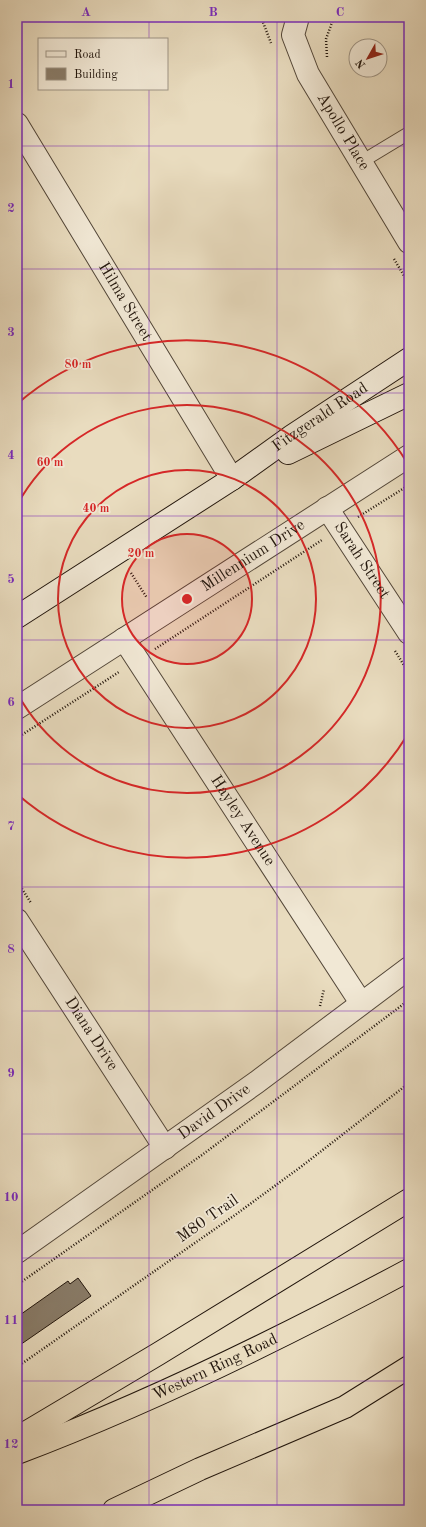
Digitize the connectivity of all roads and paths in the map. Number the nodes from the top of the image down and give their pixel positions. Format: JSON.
{"nodes":[{"id":1,"x":298,"y":17,"type":"edge"},
{"id":2,"x":334,"y":17,"type":"edge"},
{"id":3,"x":327,"y":62,"type":"dead end"},
{"id":4,"x":17,"y":124,"type":"edge"},
{"id":5,"x":409,"y":133,"type":"edge"},
{"id":6,"x":361,"y":162,"type":"junction"},
{"id":7,"x":409,"y":242,"type":"edge"},
{"id":8,"x":409,"y":359,"type":"edge"},
{"id":9,"x":409,"y":394,"type":"edge"},
{"id":10,"x":409,"y":456,"type":"edge"},
{"id":11,"x":232,"y":479,"type":"junction"},
{"id":12,"x":409,"y":484,"type":"edge"},
{"id":13,"x":327,"y":508,"type":"junction"},
{"id":14,"x":341,"y":528,"type":"junction"},
{"id":15,"x":17,"y":617,"type":"edge"},
{"id":16,"x":409,"y":633,"type":"edge"},
{"id":17,"x":124,"y":640,"type":"junction"},
{"id":18,"x":138,"y":660,"type":"junction"},
{"id":19,"x":17,"y":708,"type":"edge"},
{"id":20,"x":17,"y":738,"type":"edge"},
{"id":21,"x":17,"y":920,"type":"edge"},
{"id":22,"x":409,"y":968,"type":"edge"},
{"id":23,"x":409,"y":1000,"type":"edge"},
{"id":24,"x":361,"y":1003,"type":"junction"},
{"id":25,"x":409,"y":1083,"type":"edge"},
{"id":26,"x":165,"y":1148,"type":"junction"},
{"id":27,"x":409,"y":1200,"type":"edge"},
{"id":28,"x":17,"y":1252,"type":"edge"},
{"id":29,"x":409,"y":1270,"type":"edge"},
{"id":30,"x":17,"y":1285,"type":"edge"},
{"id":31,"x":17,"y":1367,"type":"edge"},
{"id":32,"x":409,"y":1367,"type":"edge"},
{"id":33,"x":17,"y":1438,"type":"edge"},
{"id":34,"x":17,"y":1453,"type":"edge"},
{"id":35,"x":114,"y":1510,"type":"edge"}],
"edges":[{"from":1,"to":6,"type":"street","name":"Apollo Place"},
{"from":2,"to":3,"type":"path"},
{"from":4,"to":11,"type":"street","name":"Hilma Street"},
{"from":5,"to":6,"type":"lane"},
{"from":6,"to":7,"type":"street","name":"Apollo Place"},
{"from":8,"to":11,"type":"street","name":"Fitzgerald Road"},
{"from":9,"to":11,"type":"street","name":"Fitzgerald Road"},
{"from":10,"to":13,"type":"street","name":"Millennium Drive"},
{"from":11,"to":15,"type":"street","name":"Fitzgerald Road"},
{"from":12,"to":14,"type":"path"},
{"from":13,"to":14,"type":"street","name":"Sarah Street"},
{"from":13,"to":17,"type":"street","name":"Millennium Drive"},
{"from":14,"to":16,"type":"street","name":"Sarah Street"},
{"from":14,"to":18,"type":"path"},
{"from":17,"to":18,"type":"street","name":"Hayley Avenue"},
{"from":17,"to":19,"type":"street","name":"Millennium Drive"},
{"from":18,"to":20,"type":"path"},
{"from":18,"to":24,"type":"street","name":"Hayley Avenue"},
{"from":21,"to":26,"type":"street","name":"Diana Drive"},
{"from":22,"to":24,"type":"street","name":"David Drive"},
{"from":23,"to":30,"type":"path"},
{"from":24,"to":26,"type":"street","name":"David Drive"},
{"from":25,"to":31,"type":"path","name":"M80 Trail"},
{"from":26,"to":28,"type":"street","name":"David Drive"},
{"from":27,"to":33,"type":"highway"},
{"from":29,"to":34,"type":"highway","name":"Western Ring Road"},
{"from":32,"to":35,"type":"highway"}]}
